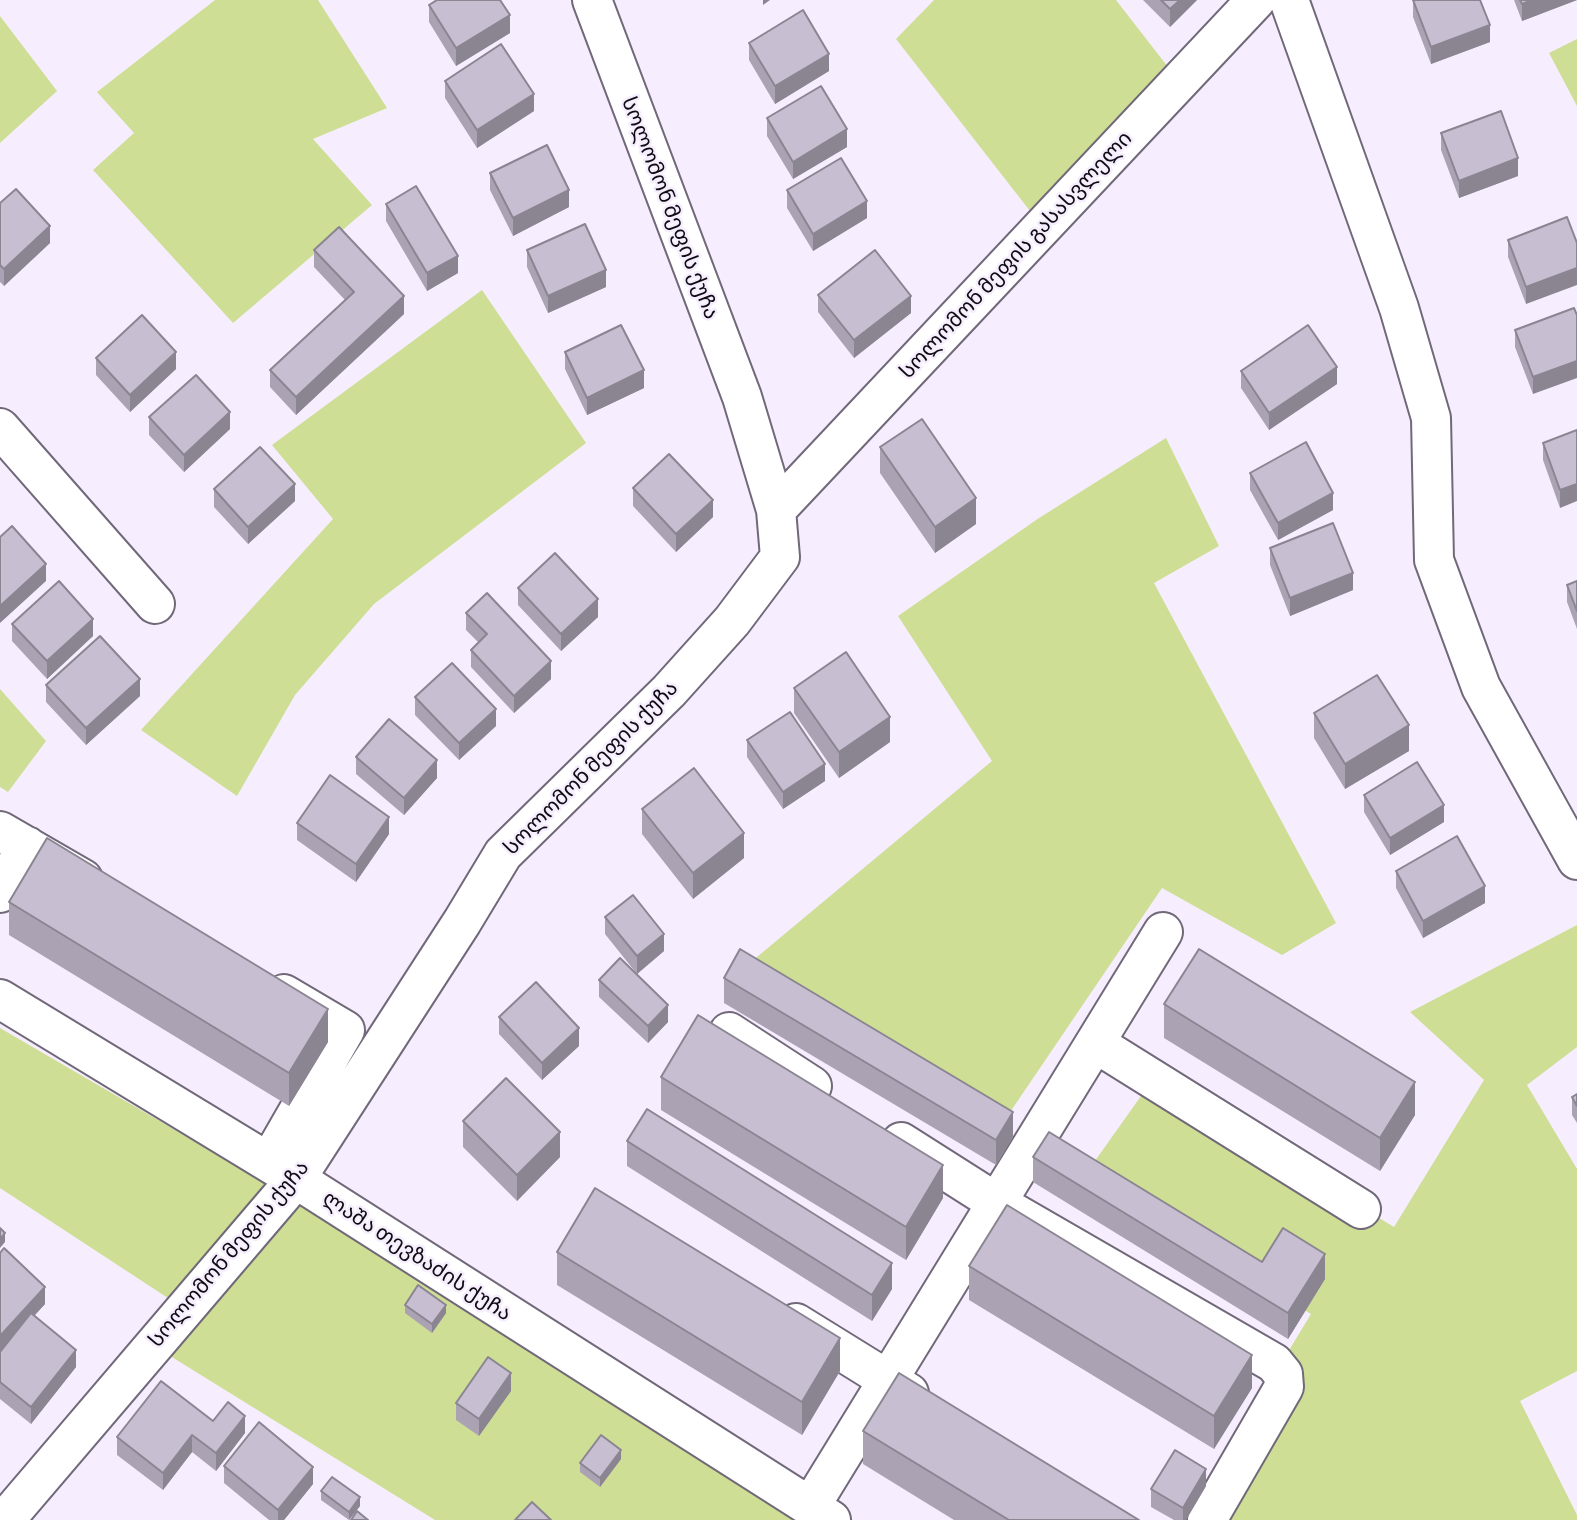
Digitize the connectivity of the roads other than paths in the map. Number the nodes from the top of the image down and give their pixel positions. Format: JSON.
{"nodes":[{"id":1,"x":592,"y":0,"type":"edge"},
{"id":2,"x":1256,"y":0,"type":"edge"},
{"id":3,"x":1289,"y":0,"type":"edge"},
{"id":4,"x":0,"y":428,"type":"edge"},
{"id":5,"x":776,"y":510,"type":"junction"},
{"id":6,"x":155,"y":604,"type":"dead end"},
{"id":7,"x":14,"y":839,"type":"edge"},
{"id":8,"x":1577,"y":860,"type":"edge"},
{"id":9,"x":0,"y":893,"type":"edge"},
{"id":10,"x":110,"y":894,"type":"edge"},
{"id":11,"x":1163,"y":932,"type":"dead end"},
{"id":12,"x":251,"y":975,"type":"edge"},
{"id":13,"x":0,"y":999,"type":"edge"},
{"id":14,"x":729,"y":1032,"type":"edge"},
{"id":15,"x":1095,"y":1043,"type":"junction"},
{"id":16,"x":283,"y":1170,"type":"junction"},
{"id":17,"x":997,"y":1203,"type":"junction"},
{"id":18,"x":1361,"y":1209,"type":"dead end"},
{"id":19,"x":772,"y":1309,"type":"edge"},
{"id":20,"x":888,"y":1380,"type":"junction"},
{"id":21,"x":933,"y":1409,"type":"edge"},
{"id":22,"x":820,"y":1513,"type":"edge"},
{"id":23,"x":5,"y":1520,"type":"edge"},
{"id":24,"x":1207,"y":1520,"type":"edge"}],
"edges":[{"from":1,"to":5,"type":"street","name":"სოლომონ მეფის ქუჩა"},
{"from":2,"to":5,"type":"street","name":"სოლომონ მეფის გასასვლელი"},
{"from":3,"to":8,"type":"street"},
{"from":4,"to":6,"type":"street"},
{"from":5,"to":16,"type":"street","name":"სოლომონ მეფის ქუჩა"},
{"from":7,"to":9,"type":"street"},
{"from":7,"to":10,"type":"street"},
{"from":11,"to":15,"type":"street"},
{"from":12,"to":16,"type":"street"},
{"from":13,"to":16,"type":"street","name":"ლაშა თევზაძის ქუჩა"},
{"from":14,"to":17,"type":"street"},
{"from":15,"to":17,"type":"street"},
{"from":15,"to":18,"type":"street"},
{"from":16,"to":22,"type":"street","name":"ლაშა თევზაძის ქუჩა"},
{"from":16,"to":23,"type":"street","name":"სოლომონ მეფის ქუჩა"},
{"from":17,"to":20,"type":"street"},
{"from":17,"to":24,"type":"street"},
{"from":19,"to":20,"type":"street"},
{"from":20,"to":21,"type":"street"},
{"from":20,"to":22,"type":"street"}]}
